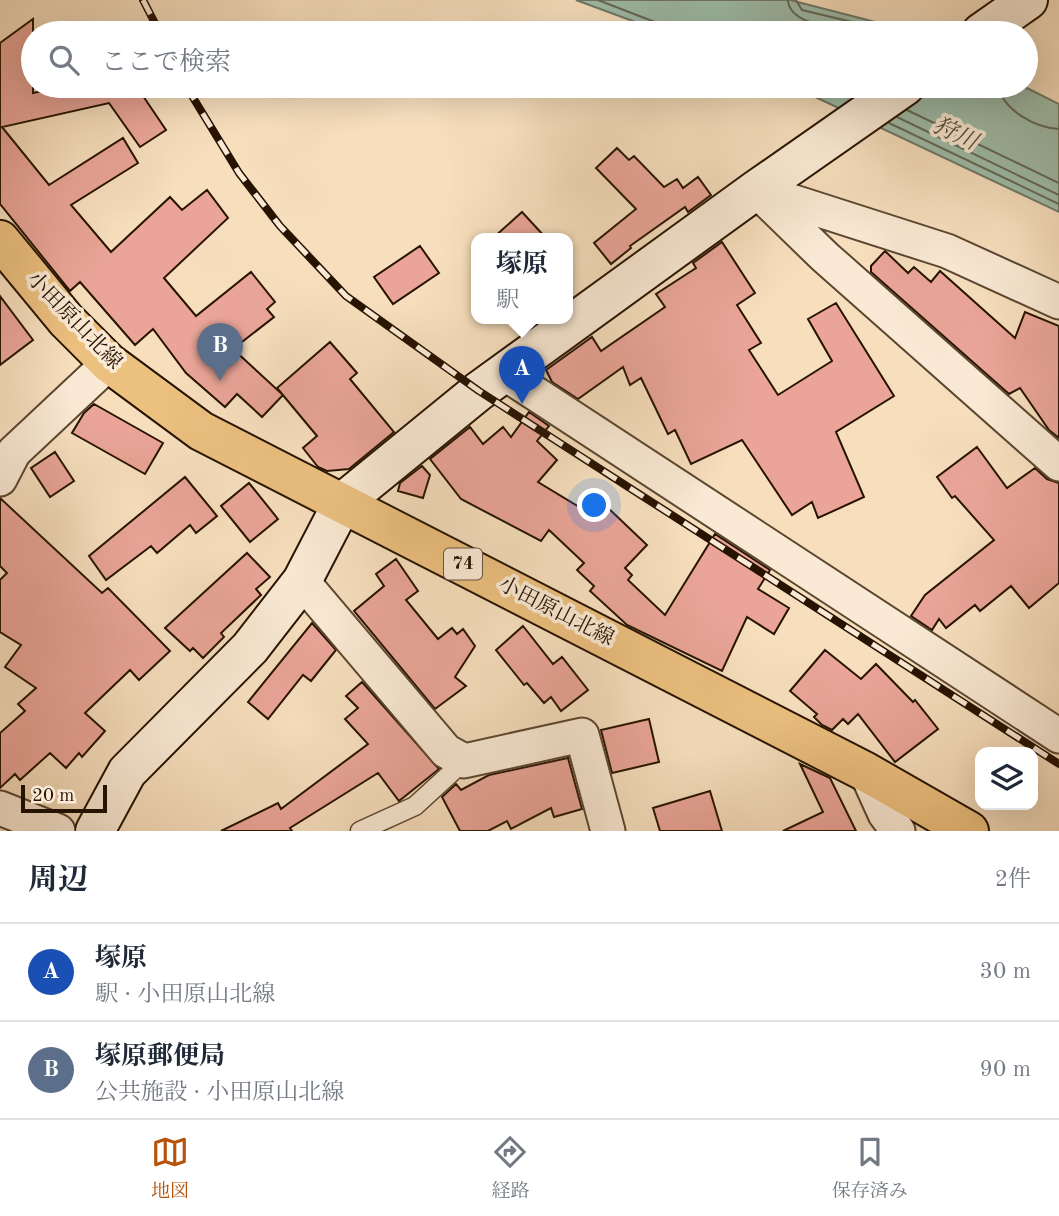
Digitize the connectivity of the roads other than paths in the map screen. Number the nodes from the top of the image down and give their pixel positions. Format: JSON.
{"nodes":[{"id":1,"x":888,"y":98,"type":"edge"},
{"id":2,"x":756,"y":190,"type":"junction"},
{"id":3,"x":0,"y":240,"type":"edge"},
{"id":4,"x":1059,"y":302,"type":"edge"},
{"id":5,"x":573,"y":323,"type":"edge"},
{"id":6,"x":571,"y":324,"type":"edge"},
{"id":7,"x":109,"y":363,"type":"junction"},
{"id":8,"x":504,"y":373,"type":"junction"},
{"id":9,"x":1059,"y":464,"type":"edge"},
{"id":10,"x":0,"y":479,"type":"edge"},
{"id":11,"x":343,"y":502,"type":"junction"},
{"id":12,"x":302,"y":581,"type":"junction"},
{"id":13,"x":1059,"y":736,"type":"edge"},
{"id":14,"x":464,"y":761,"type":"junction"},
{"id":15,"x":866,"y":772,"type":"junction"},
{"id":16,"x":0,"y":808,"type":"edge"},
{"id":17,"x":398,"y":823,"type":"edge"},
{"id":18,"x":58,"y":831,"type":"edge"},
{"id":19,"x":95,"y":831,"type":"edge"},
{"id":20,"x":360,"y":831,"type":"edge"},
{"id":21,"x":608,"y":831,"type":"edge"},
{"id":22,"x":898,"y":831,"type":"edge"},
{"id":23,"x":969,"y":831,"type":"edge"}],
"edges":[{"from":1,"to":2,"type":"street"},
{"from":2,"to":4,"type":"street"},
{"from":2,"to":5,"type":"street"},
{"from":2,"to":9,"type":"street"},
{"from":3,"to":7,"type":"main road","name":"小田原山北線","number":"74"},
{"from":6,"to":8,"type":"street"},
{"from":7,"to":10,"type":"street"},
{"from":7,"to":11,"type":"main road","name":"小田原山北線","number":"74"},
{"from":8,"to":11,"type":"street"},
{"from":8,"to":13,"type":"street"},
{"from":11,"to":12,"type":"street"},
{"from":11,"to":15,"type":"main road","name":"小田原山北線","number":"74"},
{"from":12,"to":14,"type":"street"},
{"from":12,"to":19,"type":"street"},
{"from":14,"to":17,"type":"lane"},
{"from":14,"to":21,"type":"street"},
{"from":15,"to":22,"type":"street"},
{"from":15,"to":23,"type":"main road","name":"小田原山北線","number":"74"},
{"from":16,"to":18,"type":"street"},
{"from":17,"to":20,"type":"lane"}]}
